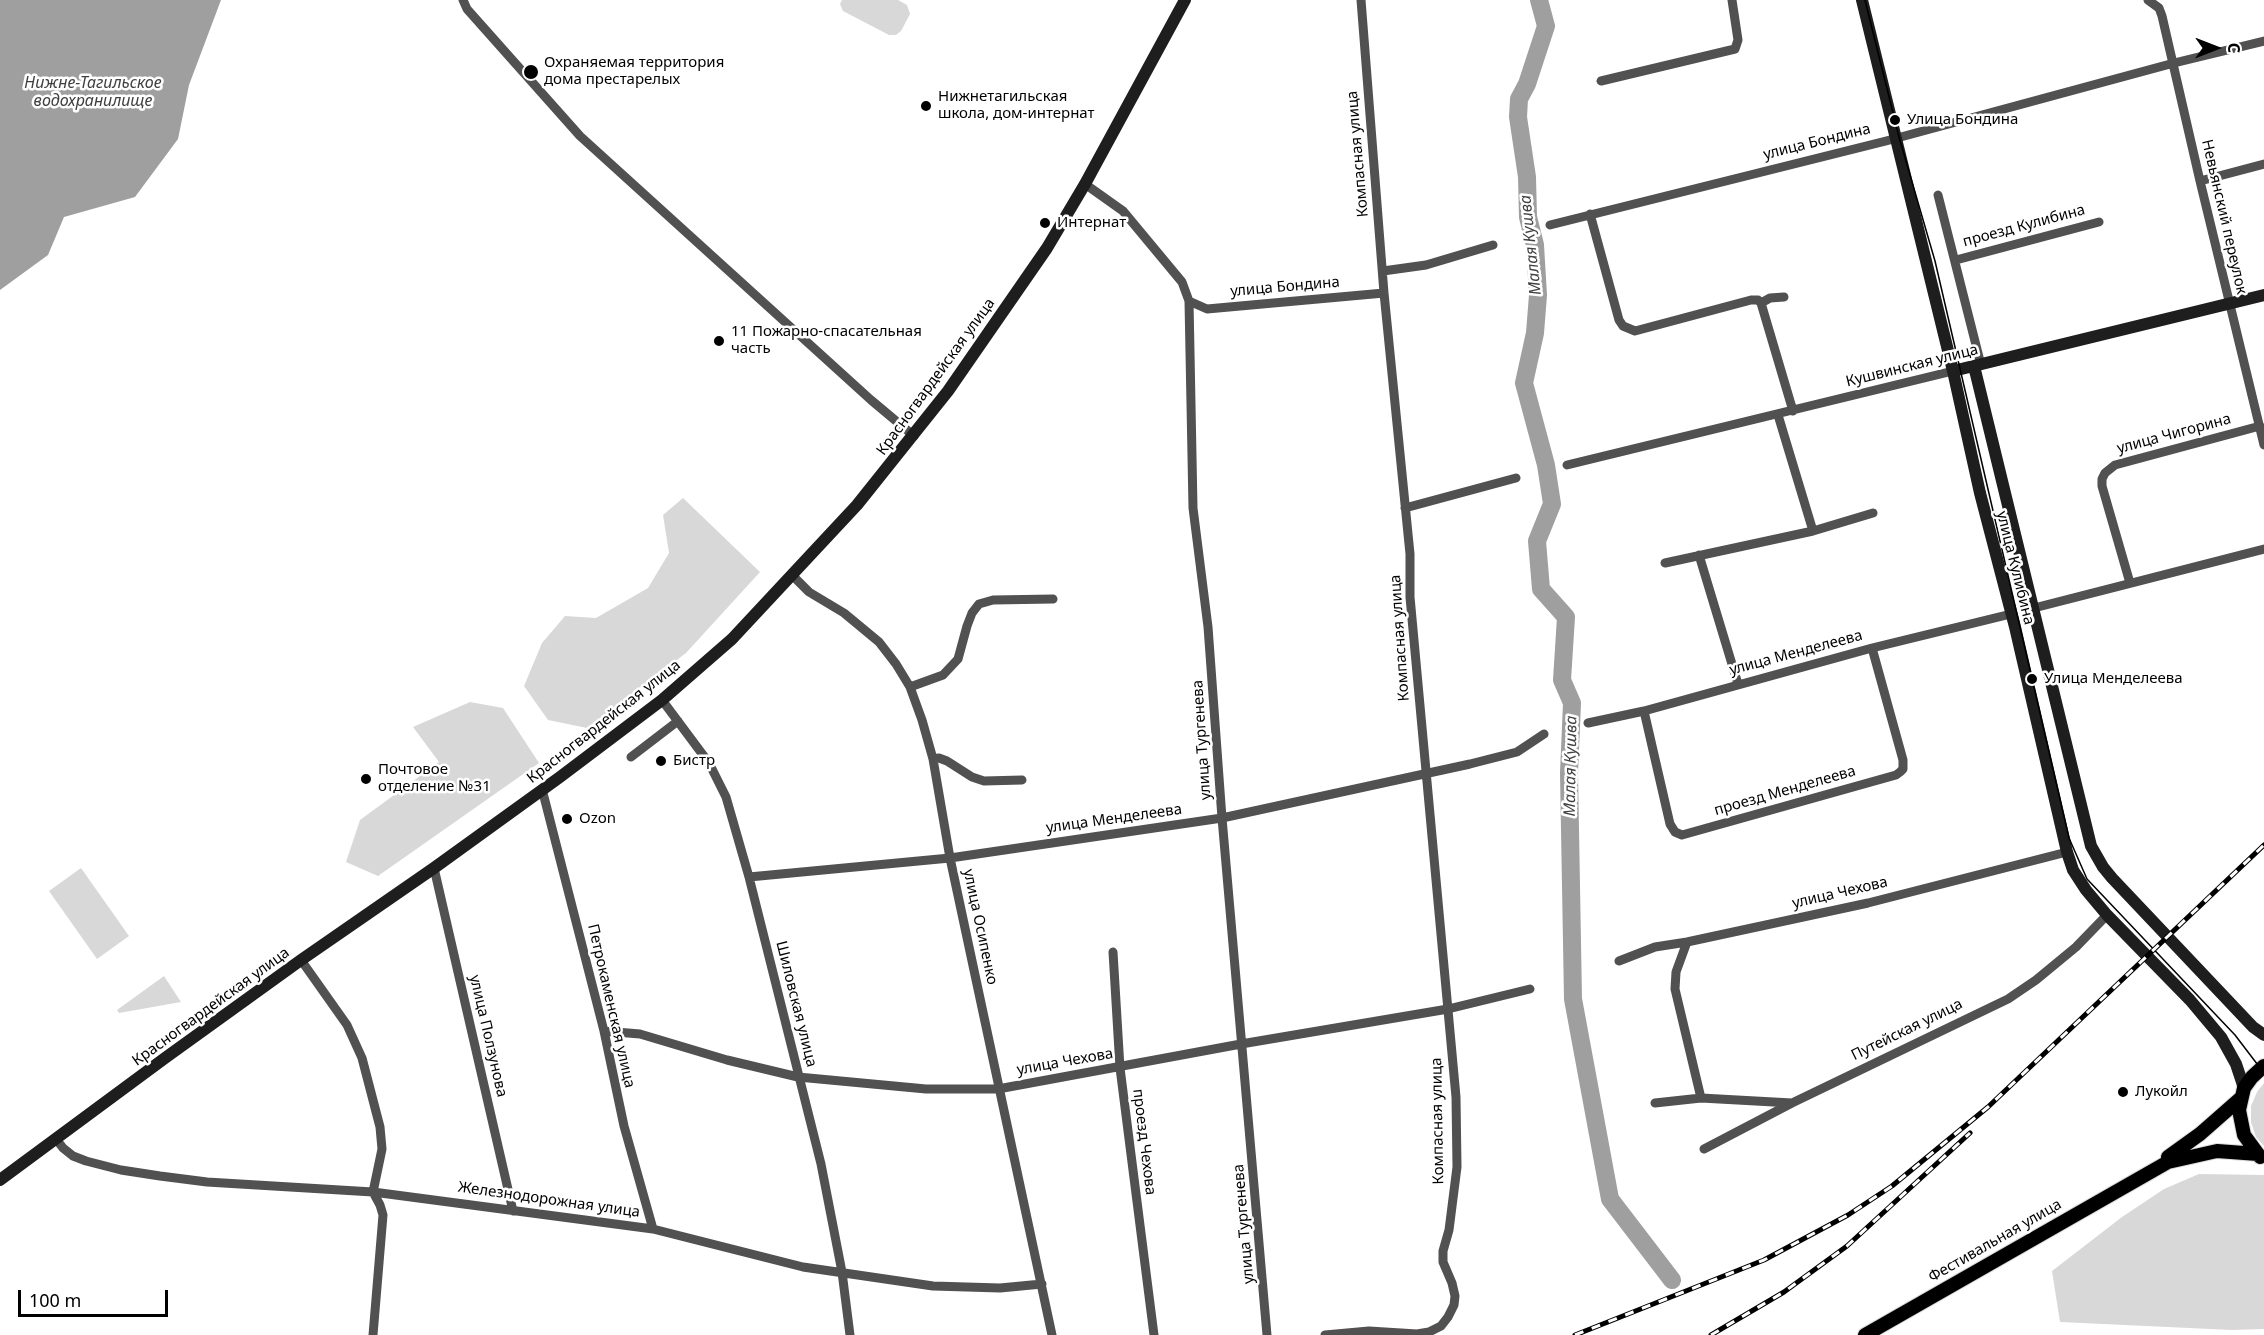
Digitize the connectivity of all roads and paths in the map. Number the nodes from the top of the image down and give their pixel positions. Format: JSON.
{"nodes":[{"id":1,"x":463,"y":0,"type":"edge"},
{"id":2,"x":1185,"y":0,"type":"edge"},
{"id":3,"x":1361,"y":0,"type":"edge"},
{"id":4,"x":1732,"y":0,"type":"edge"},
{"id":5,"x":1862,"y":0,"type":"edge"},
{"id":6,"x":2148,"y":0,"type":"edge"},
{"id":7,"x":2264,"y":41,"type":"edge"},
{"id":8,"x":2174,"y":63,"type":"junction"},
{"id":9,"x":1601,"y":81,"type":"dead end"},
{"id":10,"x":1896,"y":138,"type":"junction"},
{"id":11,"x":2264,"y":164,"type":"edge"},
{"id":12,"x":2199,"y":181,"type":"junction"},
{"id":13,"x":1085,"y":184,"type":"junction"},
{"id":14,"x":1938,"y":195,"type":"dead end"},
{"id":15,"x":1590,"y":214,"type":"junction"},
{"id":16,"x":2099,"y":222,"type":"dead end"},
{"id":17,"x":1550,"y":225,"type":"dead end"},
{"id":18,"x":1493,"y":245,"type":"dead end"},
{"id":19,"x":1956,"y":260,"type":"junction"},
{"id":20,"x":1383,"y":271,"type":"junction"},
{"id":21,"x":1384,"y":293,"type":"junction"},
{"id":22,"x":2264,"y":295,"type":"edge"},
{"id":23,"x":1784,"y":297,"type":"dead end"},
{"id":24,"x":1189,"y":301,"type":"junction"},
{"id":25,"x":1761,"y":303,"type":"junction"},
{"id":26,"x":2230,"y":303,"type":"junction"},
{"id":27,"x":1978,"y":366,"type":"junction"},
{"id":28,"x":1953,"y":371,"type":"junction"},
{"id":29,"x":1793,"y":411,"type":"junction"},
{"id":30,"x":1778,"y":415,"type":"junction"},
{"id":31,"x":2260,"y":426,"type":"junction"},
{"id":32,"x":914,"y":436,"type":"junction"},
{"id":33,"x":2264,"y":445,"type":"edge"},
{"id":34,"x":1568,"y":465,"type":"dead end"},
{"id":35,"x":1516,"y":478,"type":"dead end"},
{"id":36,"x":1405,"y":508,"type":"junction"},
{"id":37,"x":1873,"y":513,"type":"dead end"},
{"id":38,"x":1813,"y":531,"type":"junction"},
{"id":39,"x":2264,"y":549,"type":"edge"},
{"id":40,"x":1699,"y":555,"type":"junction"},
{"id":41,"x":1665,"y":563,"type":"dead end"},
{"id":42,"x":792,"y":575,"type":"junction"},
{"id":43,"x":2130,"y":583,"type":"junction"},
{"id":44,"x":1053,"y":599,"type":"dead end"},
{"id":45,"x":2034,"y":609,"type":"junction"},
{"id":46,"x":2012,"y":614,"type":"junction"},
{"id":47,"x":1872,"y":648,"type":"junction"},
{"id":48,"x":1738,"y":684,"type":"junction"},
{"id":49,"x":910,"y":687,"type":"junction"},
{"id":50,"x":662,"y":700,"type":"junction"},
{"id":51,"x":1644,"y":711,"type":"junction"},
{"id":52,"x":678,"y":721,"type":"junction"},
{"id":53,"x":1588,"y":723,"type":"dead end"},
{"id":54,"x":1544,"y":734,"type":"dead end"},
{"id":55,"x":630,"y":758,"type":"dead end"},
{"id":56,"x":933,"y":759,"type":"junction"},
{"id":57,"x":1427,"y":774,"type":"junction"},
{"id":58,"x":1022,"y":780,"type":"dead end"},
{"id":59,"x":542,"y":789,"type":"junction"},
{"id":60,"x":1222,"y":818,"type":"junction"},
{"id":61,"x":2067,"y":852,"type":"junction"},
{"id":62,"x":950,"y":858,"type":"junction"},
{"id":63,"x":434,"y":868,"type":"junction"},
{"id":64,"x":748,"y":878,"type":"junction"},
{"id":65,"x":2107,"y":915,"type":"junction"},
{"id":66,"x":1687,"y":942,"type":"junction"},
{"id":67,"x":1113,"y":952,"type":"dead end"},
{"id":68,"x":301,"y":960,"type":"junction"},
{"id":69,"x":1619,"y":961,"type":"dead end"},
{"id":70,"x":1530,"y":989,"type":"dead end"},
{"id":71,"x":1448,"y":1009,"type":"junction"},
{"id":72,"x":604,"y":1031,"type":"junction"},
{"id":73,"x":2264,"y":1035,"type":"edge"},
{"id":74,"x":1241,"y":1044,"type":"junction"},
{"id":75,"x":2264,"y":1066,"type":"edge"},
{"id":76,"x":1120,"y":1068,"type":"junction"},
{"id":77,"x":798,"y":1077,"type":"junction"},
{"id":78,"x":998,"y":1089,"type":"junction"},
{"id":79,"x":2242,"y":1093,"type":"junction"},
{"id":80,"x":1701,"y":1098,"type":"junction"},
{"id":81,"x":1655,"y":1103,"type":"dead end"},
{"id":82,"x":1792,"y":1103,"type":"junction"},
{"id":83,"x":56,"y":1139,"type":"junction"},
{"id":84,"x":1704,"y":1149,"type":"dead end"},
{"id":85,"x":2261,"y":1156,"type":"edge"},
{"id":86,"x":2142,"y":1176,"type":"junction"},
{"id":87,"x":0,"y":1180,"type":"edge"},
{"id":88,"x":373,"y":1192,"type":"junction"},
{"id":89,"x":513,"y":1211,"type":"junction"},
{"id":90,"x":653,"y":1229,"type":"junction"},
{"id":91,"x":842,"y":1272,"type":"junction"},
{"id":92,"x":1042,"y":1284,"type":"junction"},
{"id":93,"x":373,"y":1335,"type":"edge"},
{"id":94,"x":850,"y":1335,"type":"edge"},
{"id":95,"x":1052,"y":1335,"type":"edge"},
{"id":96,"x":1154,"y":1335,"type":"edge"},
{"id":97,"x":1267,"y":1335,"type":"edge"},
{"id":98,"x":1325,"y":1335,"type":"edge"},
{"id":99,"x":1865,"y":1335,"type":"edge"}],
"edges":[{"from":1,"to":32,"type":"street"},
{"from":2,"to":13,"type":"main road","name":"Красногвардейская улица"},
{"from":3,"to":20,"type":"street","name":"Компасная улица"},
{"from":4,"to":9,"type":"street"},
{"from":5,"to":10,"type":"main road","name":"улица Кулибина"},
{"from":6,"to":8,"type":"street","name":"Невьянский переулок"},
{"from":7,"to":8,"type":"street","name":"улица Бондина"},
{"from":8,"to":10,"type":"street","name":"улица Бондина"},
{"from":8,"to":12,"type":"street","name":"Невьянский переулок"},
{"from":10,"to":15,"type":"street","name":"улица Бондина"},
{"from":10,"to":28,"type":"main road","name":"улица Кулибина"},
{"from":11,"to":12,"type":"street"},
{"from":12,"to":26,"type":"street","name":"Невьянский переулок"},
{"from":13,"to":24,"type":"street","name":"улица Тургенева"},
{"from":13,"to":32,"type":"main road","name":"Красногвардейская улица"},
{"from":14,"to":19,"type":"street"},
{"from":15,"to":17,"type":"street","name":"улица Бондина"},
{"from":15,"to":25,"type":"street"},
{"from":16,"to":19,"type":"street","name":"проезд Кулибина"},
{"from":18,"to":20,"type":"street"},
{"from":19,"to":27,"type":"street"},
{"from":20,"to":21,"type":"street","name":"Компасная улица"},
{"from":21,"to":24,"type":"street","name":"улица Бондина"},
{"from":21,"to":36,"type":"street","name":"Компасная улица"},
{"from":22,"to":26,"type":"main road","name":"Кушвинская улица"},
{"from":23,"to":25,"type":"street"},
{"from":24,"to":60,"type":"street","name":"улица Тургенева"},
{"from":25,"to":29,"type":"street"},
{"from":26,"to":27,"type":"main road","name":"Кушвинская улица"},
{"from":26,"to":31,"type":"street","name":"Невьянский переулок"},
{"from":27,"to":28,"type":"main road","name":"Кушвинская улица"},
{"from":27,"to":45,"type":"main road","name":"улица Кулибина"},
{"from":28,"to":29,"type":"street","name":"Кушвинская улица"},
{"from":28,"to":46,"type":"main road","name":"улица Кулибина"},
{"from":29,"to":30,"type":"street","name":"Кушвинская улица"},
{"from":30,"to":34,"type":"street","name":"Кушвинская улица"},
{"from":30,"to":38,"type":"street"},
{"from":31,"to":33,"type":"street","name":"Невьянский переулок"},
{"from":31,"to":43,"type":"street","name":"улица Чигорина"},
{"from":32,"to":42,"type":"main road","name":"Красногвардейская улица"},
{"from":35,"to":36,"type":"street"},
{"from":36,"to":57,"type":"street","name":"Компасная улица"},
{"from":37,"to":38,"type":"street"},
{"from":38,"to":40,"type":"street"},
{"from":39,"to":43,"type":"street"},
{"from":40,"to":41,"type":"street"},
{"from":40,"to":48,"type":"street"},
{"from":42,"to":49,"type":"street","name":"улица Осипенко"},
{"from":42,"to":50,"type":"main road","name":"Красногвардейская улица"},
{"from":43,"to":45,"type":"street"},
{"from":44,"to":49,"type":"street"},
{"from":45,"to":73,"type":"main road","name":"улица Кулибина"},
{"from":46,"to":47,"type":"street","name":"улица Менделеева"},
{"from":46,"to":61,"type":"main road","name":"улица Кулибина"},
{"from":47,"to":48,"type":"street","name":"улица Менделеева"},
{"from":47,"to":51,"type":"street","name":"проезд Менделеева"},
{"from":48,"to":51,"type":"street","name":"улица Менделеева"},
{"from":49,"to":56,"type":"street","name":"улица Осипенко"},
{"from":50,"to":52,"type":"street","name":"Шиловская улица"},
{"from":50,"to":59,"type":"main road","name":"Красногвардейская улица"},
{"from":51,"to":53,"type":"street","name":"улица Менделеева"},
{"from":52,"to":55,"type":"street"},
{"from":52,"to":64,"type":"street","name":"Шиловская улица"},
{"from":54,"to":57,"type":"street","name":"улица Менделеева"},
{"from":56,"to":58,"type":"street"},
{"from":56,"to":62,"type":"street","name":"улица Осипенко"},
{"from":57,"to":60,"type":"street","name":"улица Менделеева"},
{"from":57,"to":71,"type":"street","name":"Компасная улица"},
{"from":59,"to":63,"type":"main road","name":"Красногвардейская улица"},
{"from":59,"to":72,"type":"street","name":"Петрокаменская улица"},
{"from":60,"to":62,"type":"street","name":"улица Менделеева"},
{"from":60,"to":74,"type":"street","name":"улица Тургенева"},
{"from":61,"to":65,"type":"main road","name":"улица Кулибина"},
{"from":61,"to":66,"type":"street","name":"улица Чехова"},
{"from":62,"to":64,"type":"street","name":"улица Менделеева"},
{"from":62,"to":78,"type":"street","name":"улица Осипенко"},
{"from":63,"to":68,"type":"main road","name":"Красногвардейская улица"},
{"from":63,"to":89,"type":"street","name":"улица Ползунова"},
{"from":64,"to":77,"type":"street","name":"Шиловская улица"},
{"from":65,"to":79,"type":"main road","name":"улица Кулибина"},
{"from":65,"to":82,"type":"street","name":"Путейская улица"},
{"from":66,"to":69,"type":"street","name":"улица Чехова"},
{"from":66,"to":80,"type":"street"},
{"from":67,"to":76,"type":"street","name":"проезд Чехова"},
{"from":68,"to":83,"type":"main road","name":"Красногвардейская улица"},
{"from":68,"to":88,"type":"street"},
{"from":70,"to":71,"type":"street","name":"улица Чехова"},
{"from":71,"to":74,"type":"street","name":"улица Чехова"},
{"from":71,"to":98,"type":"street","name":"Компасная улица"},
{"from":72,"to":77,"type":"street","name":"улица Чехова"},
{"from":72,"to":90,"type":"street","name":"Петрокаменская улица"},
{"from":74,"to":76,"type":"street","name":"улица Чехова"},
{"from":74,"to":97,"type":"street","name":"улица Тургенева"},
{"from":75,"to":79,"type":"main road","name":"Фестивальная улица"},
{"from":76,"to":78,"type":"street","name":"улица Чехова"},
{"from":76,"to":96,"type":"street","name":"проезд Чехова"},
{"from":77,"to":78,"type":"street","name":"улица Чехова"},
{"from":77,"to":91,"type":"street","name":"Шиловская улица"},
{"from":78,"to":92,"type":"street","name":"улица Осипенко"},
{"from":79,"to":85,"type":"main road"},
{"from":79,"to":86,"type":"main road","name":"Фестивальная улица"},
{"from":80,"to":81,"type":"street"},
{"from":80,"to":82,"type":"street"},
{"from":82,"to":84,"type":"street","name":"Путейская улица"},
{"from":83,"to":87,"type":"main road","name":"Красногвардейская улица"},
{"from":83,"to":88,"type":"street","name":"Железнодорожная улица"},
{"from":85,"to":86,"type":"main road","name":"Фестивальная улица"},
{"from":86,"to":99,"type":"main road","name":"Фестивальная улица"},
{"from":88,"to":89,"type":"street","name":"Железнодорожная улица"},
{"from":88,"to":93,"type":"street"},
{"from":89,"to":90,"type":"street","name":"Железнодорожная улица"},
{"from":90,"to":91,"type":"street","name":"Железнодорожная улица"},
{"from":91,"to":92,"type":"street","name":"Железнодорожная улица"},
{"from":91,"to":94,"type":"street","name":"Шиловская улица"},
{"from":92,"to":95,"type":"street","name":"улица Осипенко"}]}
